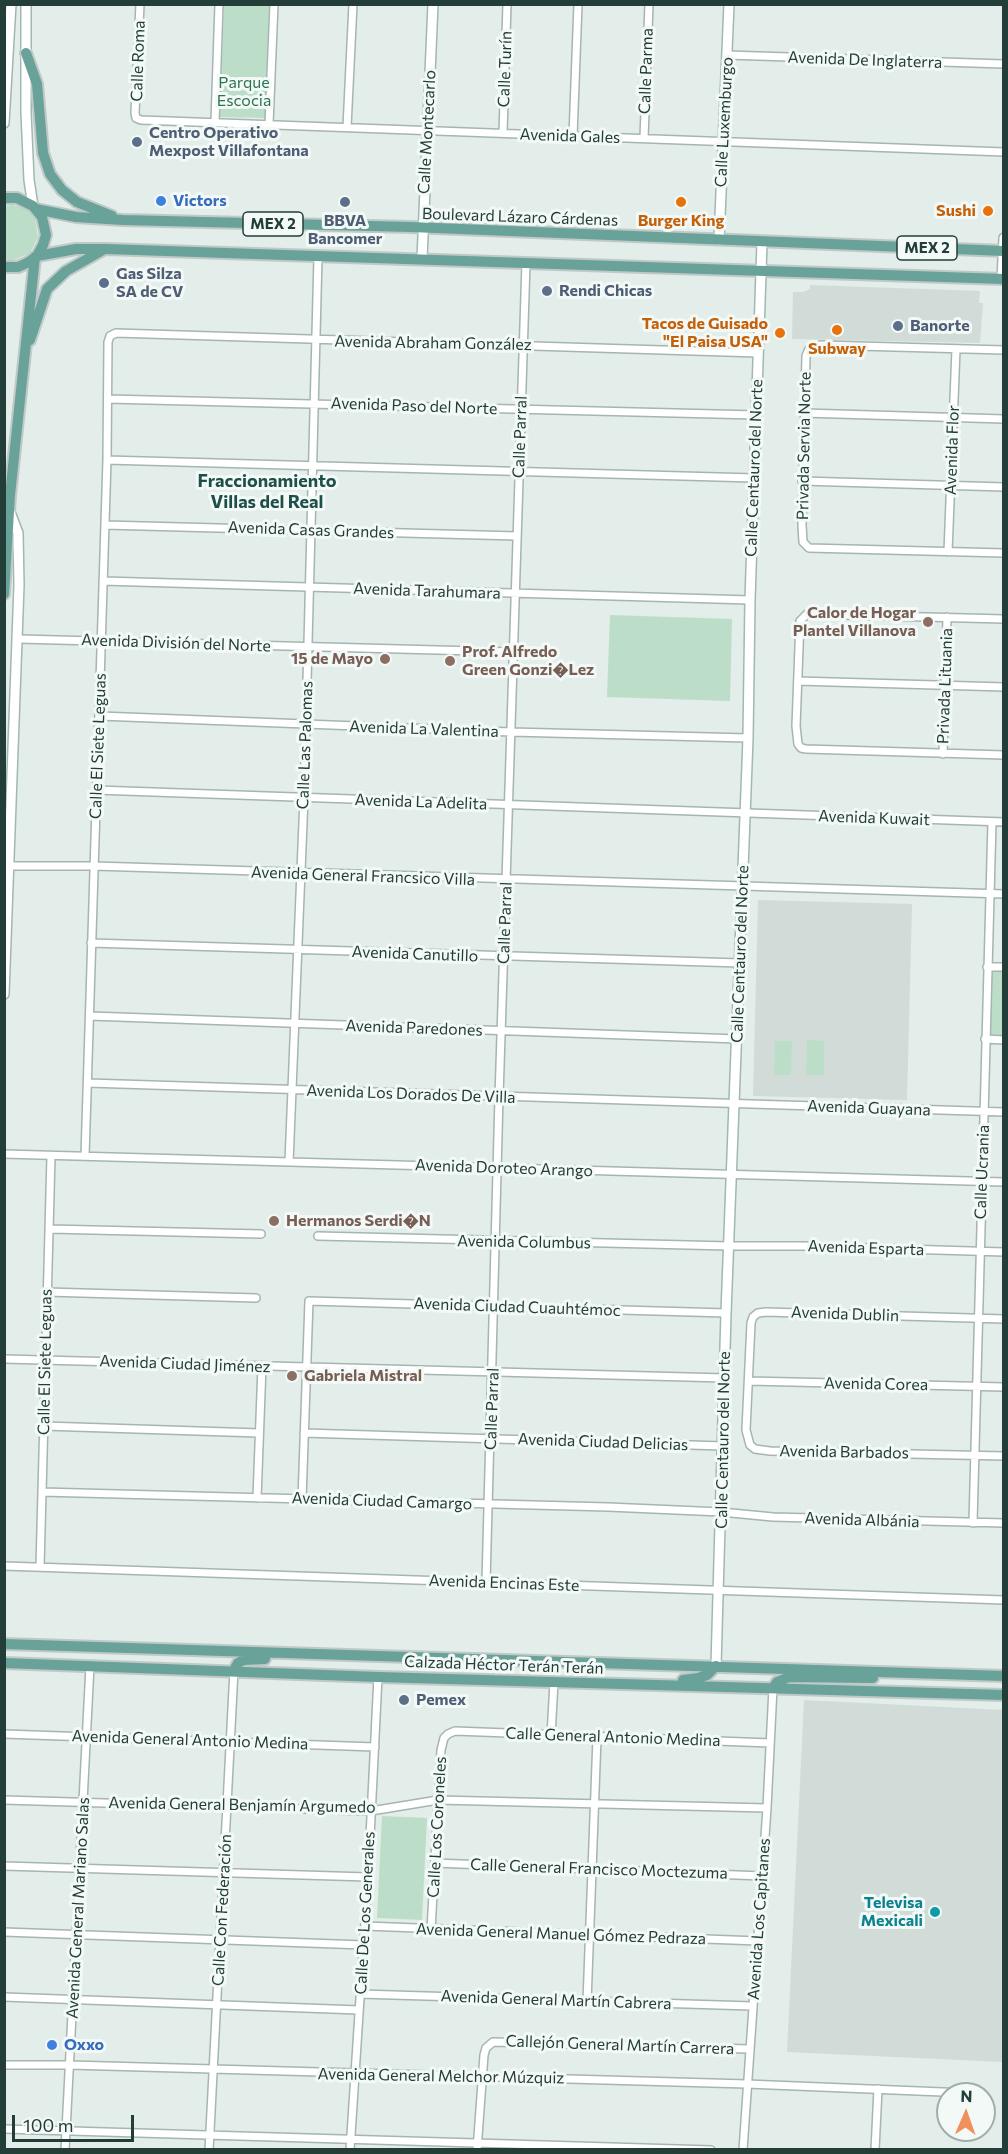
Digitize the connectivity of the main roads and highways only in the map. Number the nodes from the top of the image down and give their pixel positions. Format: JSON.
{"nodes":[{"id":1,"x":26,"y":53,"type":"road end"},
{"id":2,"x":4,"y":198,"type":"edge"},
{"id":3,"x":35,"y":207,"type":"junction"},
{"id":4,"x":123,"y":220,"type":"junction"},
{"id":5,"x":106,"y":249,"type":"junction"},
{"id":6,"x":1003,"y":251,"type":"edge"},
{"id":7,"x":36,"y":256,"type":"junction"},
{"id":8,"x":4,"y":267,"type":"edge"},
{"id":9,"x":1003,"y":279,"type":"edge"},
{"id":10,"x":24,"y":362,"type":"junction"},
{"id":11,"x":4,"y":460,"type":"edge"},
{"id":12,"x":10,"y":495,"type":"junction"},
{"id":13,"x":4,"y":594,"type":"edge"},
{"id":14,"x":4,"y":1644,"type":"edge"},
{"id":15,"x":300,"y":1654,"type":"junction"},
{"id":16,"x":4,"y":1663,"type":"edge"},
{"id":17,"x":716,"y":1666,"type":"junction"},
{"id":18,"x":234,"y":1670,"type":"junction"},
{"id":19,"x":887,"y":1672,"type":"junction"},
{"id":20,"x":1004,"y":1676,"type":"edge"},
{"id":21,"x":614,"y":1683,"type":"junction"},
{"id":22,"x":773,"y":1688,"type":"junction"},
{"id":23,"x":1004,"y":1695,"type":"edge"}],
"edges":[{"from":1,"to":4,"type":"main road"},
{"from":2,"to":3,"type":"main road","number":"MEX 2"},
{"from":3,"to":4,"type":"main road","name":"Boulevard Lázaro Cárdenas","number":"MEX 2"},
{"from":3,"to":7,"type":"main road"},
{"from":4,"to":6,"type":"main road","name":"Boulevard Lázaro Cárdenas","number":"MEX 2"},
{"from":5,"to":7,"type":"main road"},
{"from":5,"to":9,"type":"main road","number":"MEX 2"},
{"from":5,"to":10,"type":"main road"},
{"from":7,"to":8,"type":"main road"},
{"from":7,"to":10,"type":"main road"},
{"from":10,"to":12,"type":"main road"},
{"from":11,"to":12,"type":"main road"},
{"from":12,"to":13,"type":"main road"},
{"from":14,"to":15,"type":"main road","name":"Calzada Héctor Terán Terán"},
{"from":15,"to":17,"type":"main road","name":"Calzada Héctor Terán Terán"},
{"from":15,"to":18,"type":"main road"},
{"from":16,"to":18,"type":"main road","name":"Calzada Héctor Terán Terán"},
{"from":17,"to":19,"type":"main road","name":"Calzada Héctor Terán Terán"},
{"from":17,"to":21,"type":"main road"},
{"from":18,"to":21,"type":"main road","name":"Calzada Héctor Terán Terán"},
{"from":19,"to":20,"type":"main road","name":"Calzada Héctor Terán Terán"},
{"from":19,"to":22,"type":"main road"},
{"from":21,"to":22,"type":"main road","name":"Calzada Héctor Terán Terán"},
{"from":22,"to":23,"type":"main road","name":"Calzada Héctor Terán Terán"}]}
